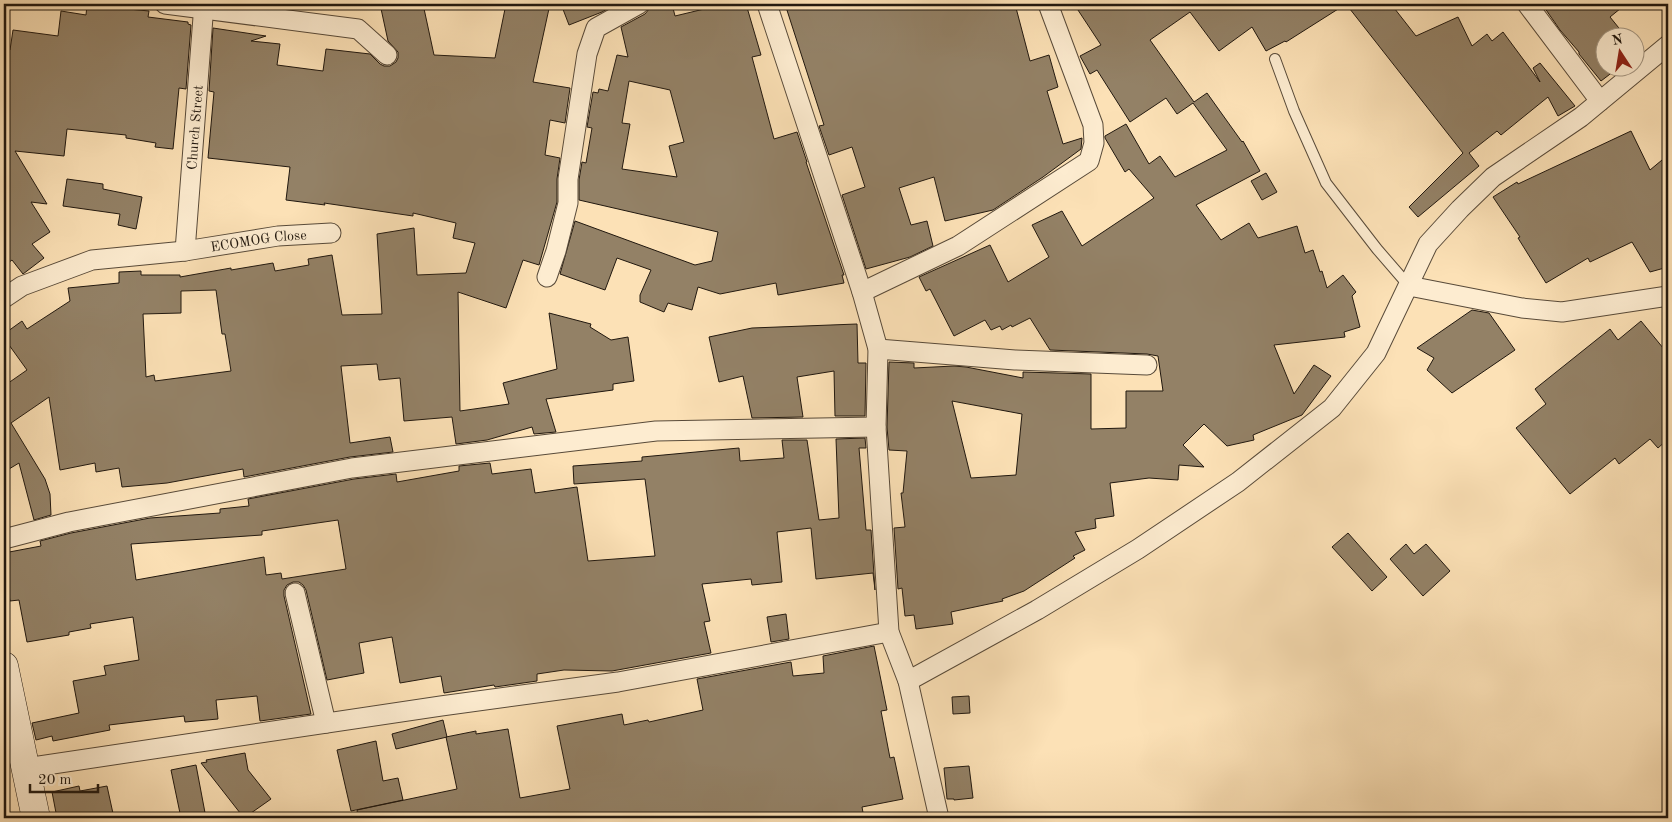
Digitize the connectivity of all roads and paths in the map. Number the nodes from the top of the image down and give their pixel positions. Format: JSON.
{"nodes":[{"id":1,"x":165,"y":4,"type":"edge"},
{"id":2,"x":639,"y":4,"type":"edge"},
{"id":3,"x":767,"y":4,"type":"edge"},
{"id":4,"x":1048,"y":4,"type":"edge"},
{"id":5,"x":1528,"y":4,"type":"edge"},
{"id":6,"x":204,"y":7,"type":"edge"},
{"id":7,"x":1668,"y":44,"type":"edge"},
{"id":8,"x":387,"y":55,"type":"dead end"},
{"id":9,"x":1275,"y":60,"type":"dead end"},
{"id":10,"x":1600,"y":101,"type":"junction"},
{"id":11,"x":331,"y":232,"type":"dead end"},
{"id":12,"x":185,"y":250,"type":"junction"},
{"id":13,"x":547,"y":277,"type":"dead end"},
{"id":14,"x":1409,"y":286,"type":"junction"},
{"id":15,"x":862,"y":292,"type":"junction"},
{"id":16,"x":1668,"y":296,"type":"edge"},
{"id":17,"x":4,"y":298,"type":"edge"},
{"id":18,"x":878,"y":349,"type":"junction"},
{"id":19,"x":1147,"y":365,"type":"dead end"},
{"id":20,"x":876,"y":427,"type":"junction"},
{"id":21,"x":4,"y":539,"type":"edge"},
{"id":22,"x":295,"y":593,"type":"dead end"},
{"id":23,"x":889,"y":632,"type":"junction"},
{"id":24,"x":4,"y":666,"type":"edge"},
{"id":25,"x":908,"y":681,"type":"junction"},
{"id":26,"x":326,"y":723,"type":"junction"},
{"id":27,"x":26,"y":768,"type":"junction"},
{"id":28,"x":36,"y":818,"type":"edge"},
{"id":29,"x":939,"y":818,"type":"edge"}],
"edges":[{"from":1,"to":6,"type":"street"},
{"from":2,"to":13,"type":"street"},
{"from":3,"to":15,"type":"street"},
{"from":4,"to":15,"type":"street"},
{"from":5,"to":10,"type":"street"},
{"from":6,"to":8,"type":"street"},
{"from":6,"to":12,"type":"street","name":"Church Street"},
{"from":7,"to":10,"type":"street"},
{"from":9,"to":14,"type":"lane"},
{"from":10,"to":14,"type":"street"},
{"from":11,"to":12,"type":"street","name":"ECOMOG Close"},
{"from":12,"to":17,"type":"street","name":"ECOMOG Close"},
{"from":14,"to":16,"type":"street"},
{"from":14,"to":25,"type":"street"},
{"from":15,"to":18,"type":"street"},
{"from":18,"to":19,"type":"street"},
{"from":18,"to":20,"type":"street"},
{"from":20,"to":21,"type":"street"},
{"from":20,"to":23,"type":"street"},
{"from":22,"to":26,"type":"street"},
{"from":23,"to":25,"type":"street"},
{"from":23,"to":26,"type":"street"},
{"from":24,"to":27,"type":"street"},
{"from":25,"to":29,"type":"street"},
{"from":26,"to":27,"type":"street"},
{"from":27,"to":28,"type":"street"}]}
